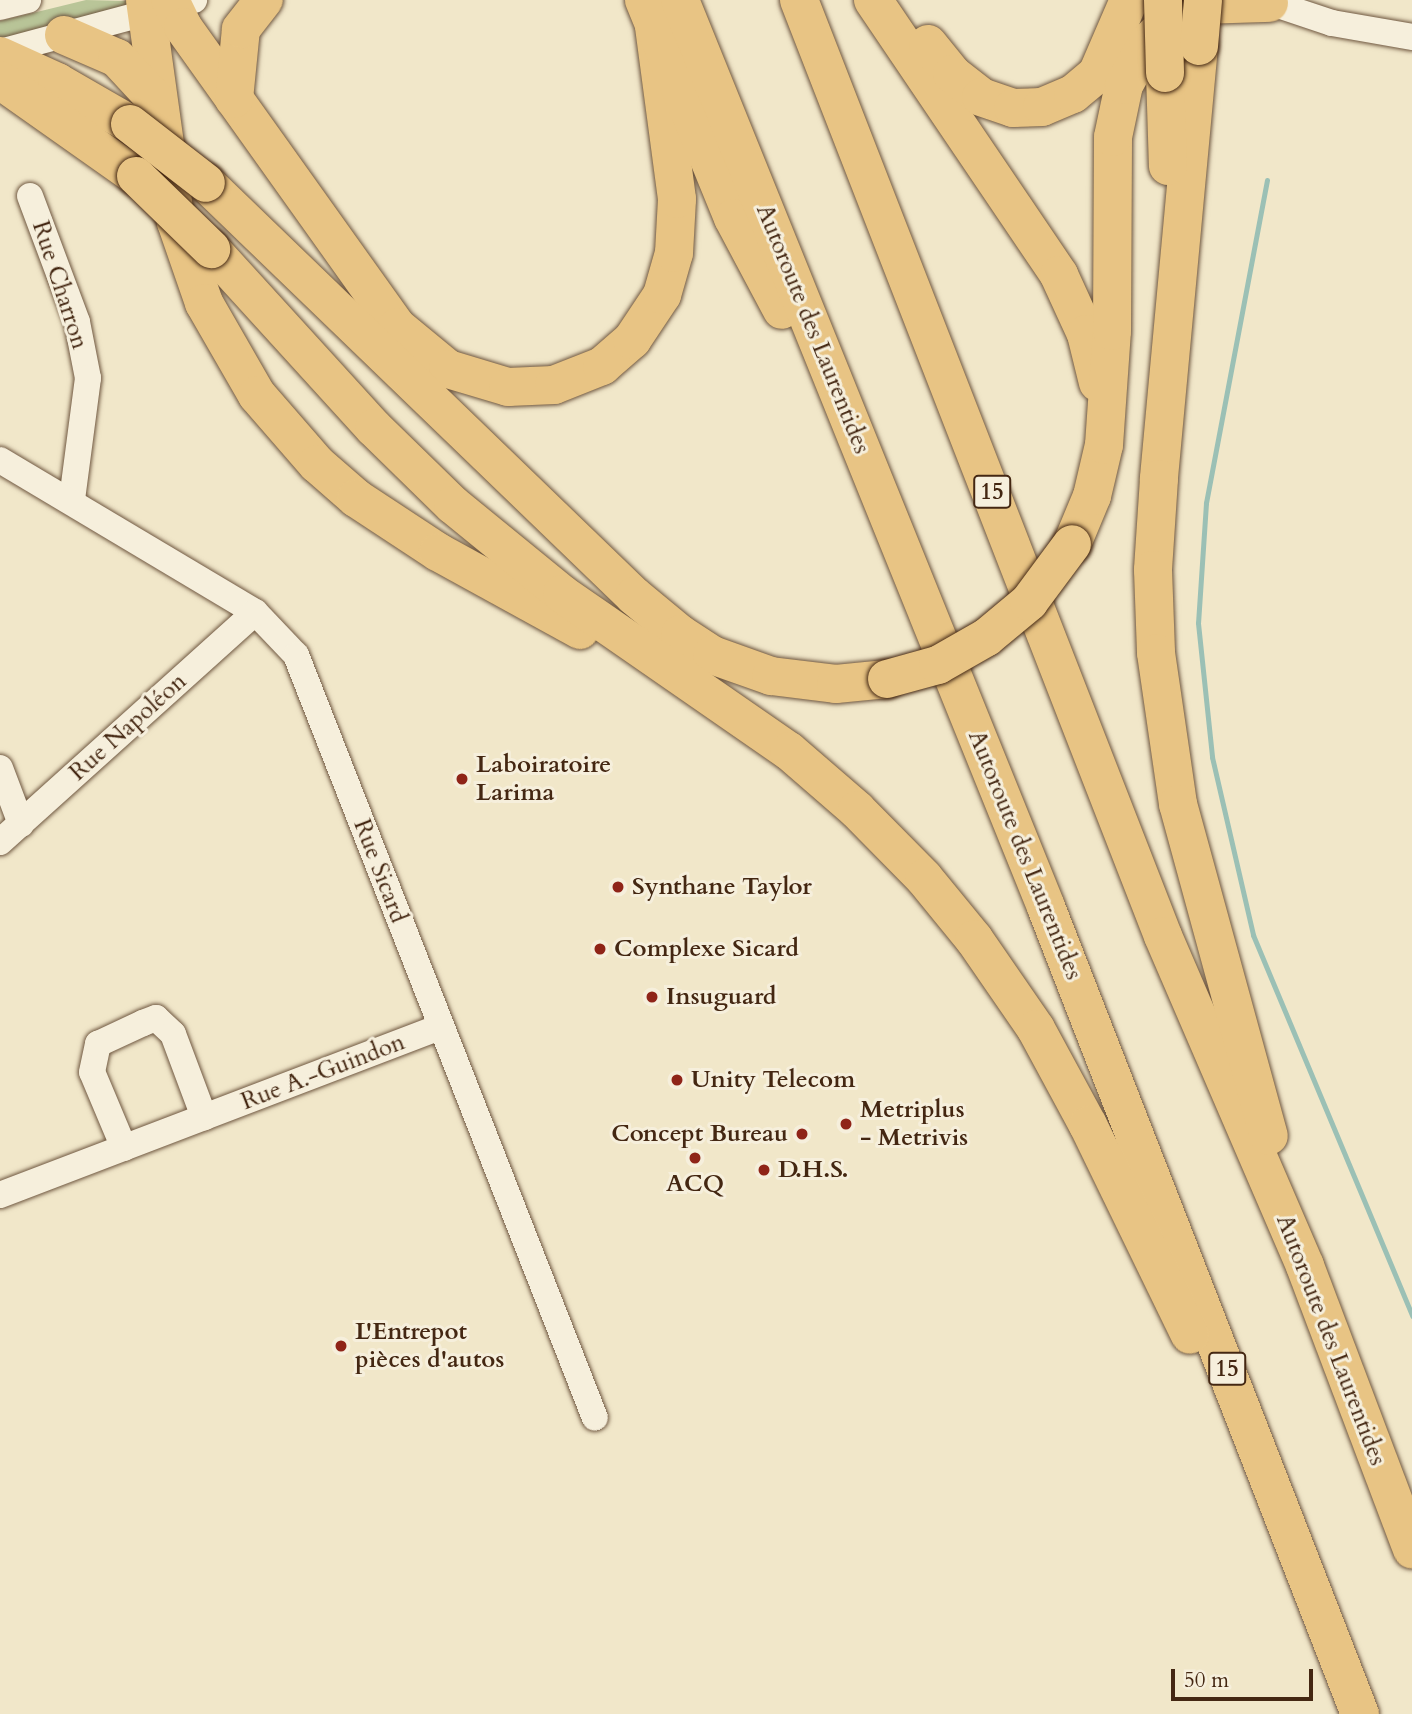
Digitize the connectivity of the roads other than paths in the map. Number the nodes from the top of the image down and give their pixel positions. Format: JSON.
{"nodes":[{"id":1,"x":28,"y":0,"type":"edge"},
{"id":2,"x":264,"y":0,"type":"edge"},
{"id":3,"x":799,"y":0,"type":"edge"},
{"id":4,"x":873,"y":0,"type":"edge"},
{"id":5,"x":897,"y":0,"type":"edge"},
{"id":6,"x":1129,"y":0,"type":"edge"},
{"id":7,"x":1163,"y":0,"type":"edge"},
{"id":8,"x":1203,"y":0,"type":"edge"},
{"id":9,"x":1266,"y":2,"type":"edge"},
{"id":10,"x":166,"y":4,"type":"edge"},
{"id":11,"x":0,"y":7,"type":"edge"},
{"id":12,"x":659,"y":9,"type":"edge"},
{"id":13,"x":64,"y":35,"type":"junction"},
{"id":14,"x":1412,"y":37,"type":"edge"},
{"id":15,"x":0,"y":54,"type":"edge"},
{"id":16,"x":29,"y":88,"type":"edge"},
{"id":17,"x":234,"y":99,"type":"junction"},
{"id":18,"x":144,"y":112,"type":"junction"},
{"id":19,"x":30,"y":196,"type":"dead end"},
{"id":20,"x":1176,"y":296,"type":"junction"},
{"id":21,"x":1105,"y":412,"type":"junction"},
{"id":22,"x":0,"y":460,"type":"edge"},
{"id":23,"x":72,"y":500,"type":"junction"},
{"id":24,"x":255,"y":612,"type":"junction"},
{"id":25,"x":679,"y":673,"type":"junction"},
{"id":26,"x":0,"y":768,"type":"edge"},
{"id":27,"x":21,"y":824,"type":"junction"},
{"id":28,"x":0,"y":842,"type":"edge"},
{"id":29,"x":441,"y":1027,"type":"junction"},
{"id":30,"x":204,"y":1117,"type":"junction"},
{"id":31,"x":124,"y":1148,"type":"junction"},
{"id":32,"x":0,"y":1195,"type":"edge"},
{"id":33,"x":1305,"y":1266,"type":"junction"},
{"id":34,"x":596,"y":1418,"type":"dead end"},
{"id":35,"x":1412,"y":1549,"type":"edge"},
{"id":36,"x":1301,"y":1564,"type":"junction"},
{"id":37,"x":1360,"y":1714,"type":"edge"}],
"edges":[{"from":1,"to":11,"type":"street"},
{"from":2,"to":17,"type":"highway"},
{"from":3,"to":33,"type":"highway","name":"Autoroute des Laurentides","number":"15"},
{"from":4,"to":21,"type":"highway"},
{"from":5,"to":6,"type":"highway"},
{"from":7,"to":20,"type":"highway","bridge":true},
{"from":8,"to":20,"type":"highway","bridge":true},
{"from":9,"to":14,"type":"street"},
{"from":9,"to":21,"type":"highway"},
{"from":10,"to":13,"type":"street"},
{"from":10,"to":17,"type":"highway"},
{"from":10,"to":18,"type":"highway"},
{"from":12,"to":17,"type":"highway"},
{"from":12,"to":36,"type":"highway","name":"Autoroute des Laurentides","number":"15"},
{"from":13,"to":15,"type":"street"},
{"from":13,"to":18,"type":"highway"},
{"from":15,"to":16,"type":"highway"},
{"from":16,"to":18,"type":"highway"},
{"from":16,"to":25,"type":"highway","bridge":true},
{"from":18,"to":21,"type":"highway","bridge":true},
{"from":18,"to":25,"type":"highway"},
{"from":19,"to":23,"type":"street","name":"Rue Charron"},
{"from":20,"to":33,"type":"highway"},
{"from":22,"to":23,"type":"street","name":"Rue Sicard"},
{"from":23,"to":24,"type":"street","name":"Rue Sicard"},
{"from":24,"to":27,"type":"street","name":"Rue Napoléon"},
{"from":24,"to":29,"type":"street","name":"Rue Sicard"},
{"from":25,"to":36,"type":"highway"},
{"from":26,"to":27,"type":"street"},
{"from":27,"to":28,"type":"street","name":"Rue Napoléon"},
{"from":29,"to":30,"type":"street","name":"Rue A.-Guindon"},
{"from":29,"to":34,"type":"street","name":"Rue Sicard"},
{"from":30,"to":31,"type":"street","name":"Rue A.-Guindon"},
{"from":30,"to":31,"type":"street"},
{"from":31,"to":32,"type":"street","name":"Rue A.-Guindon"},
{"from":33,"to":35,"type":"highway","name":"Autoroute des Laurentides","number":"15"},
{"from":36,"to":37,"type":"highway","name":"Autoroute des Laurentides","number":"15"}]}
